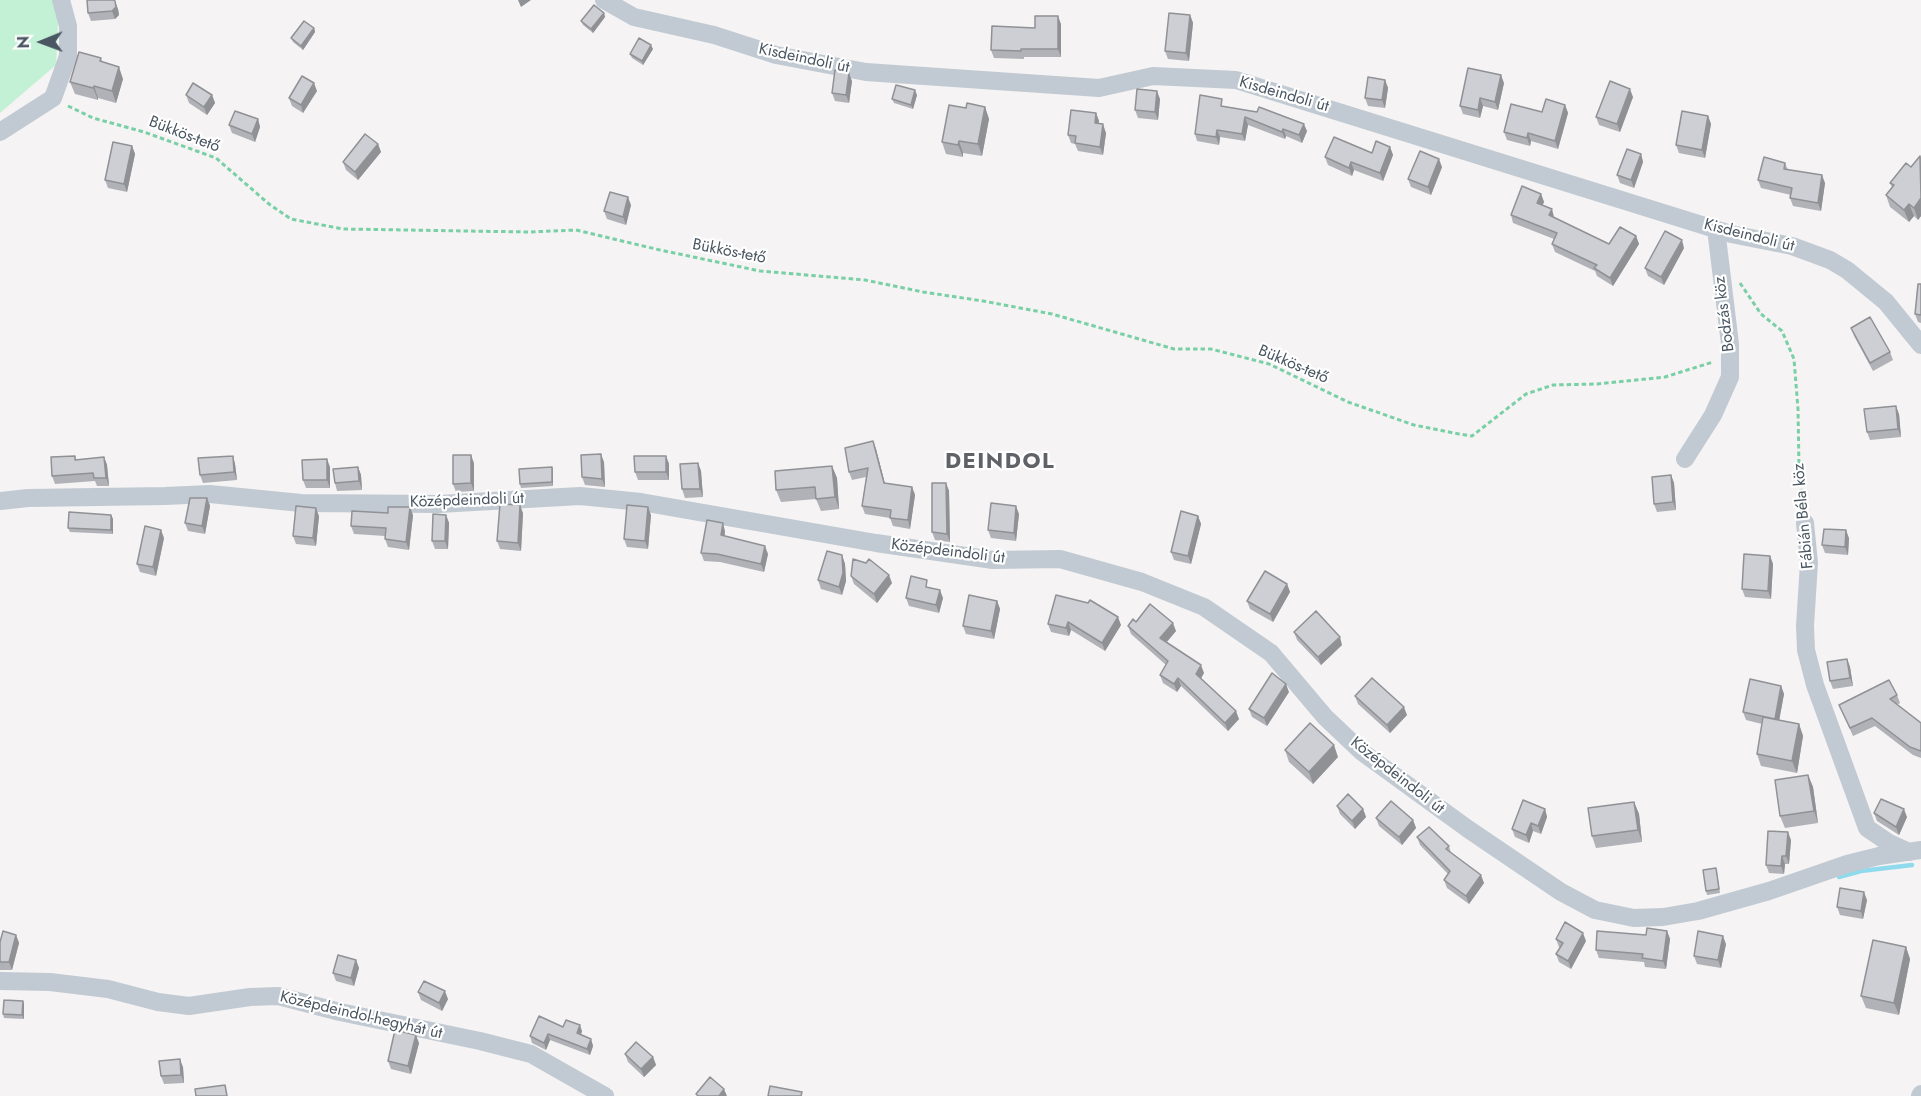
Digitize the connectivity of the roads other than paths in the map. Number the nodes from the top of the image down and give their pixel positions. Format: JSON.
{"nodes":[{"id":1,"x":61,"y":0,"type":"edge"},
{"id":2,"x":604,"y":0,"type":"edge"},
{"id":3,"x":0,"y":132,"type":"edge"},
{"id":4,"x":1716,"y":229,"type":"junction"},
{"id":5,"x":1921,"y":345,"type":"edge"},
{"id":6,"x":1685,"y":459,"type":"dead end"},
{"id":7,"x":0,"y":501,"type":"edge"},
{"id":8,"x":1805,"y":523,"type":"road end"},
{"id":9,"x":1916,"y":851,"type":"edge"},
{"id":10,"x":0,"y":981,"type":"edge"},
{"id":11,"x":605,"y":1096,"type":"edge"}],
"edges":[{"from":1,"to":3,"type":"street"},
{"from":2,"to":4,"type":"street","name":"Kisdeindoli út"},
{"from":4,"to":5,"type":"street","name":"Kisdeindoli út"},
{"from":4,"to":6,"type":"street","name":"Bodzás köz"},
{"from":7,"to":9,"type":"street","name":"Középdeindoli út"},
{"from":8,"to":9,"type":"street","name":"Fábián Béla köz"},
{"from":10,"to":11,"type":"street","name":"Középdeindol-hegyhát út"}]}
